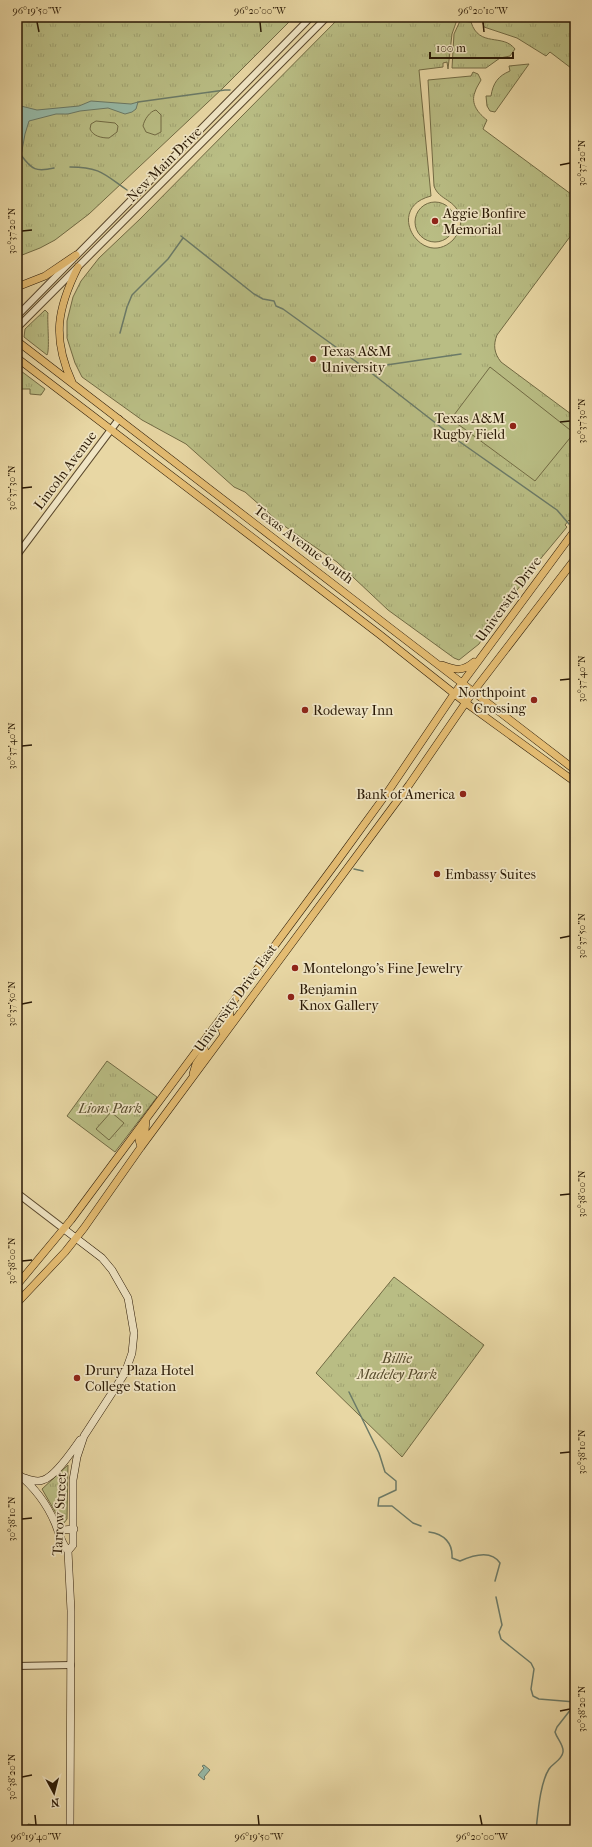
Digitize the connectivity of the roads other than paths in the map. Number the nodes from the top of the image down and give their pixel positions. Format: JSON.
{"nodes":[{"id":1,"x":311,"y":17,"type":"edge"},
{"id":2,"x":327,"y":17,"type":"edge"},
{"id":3,"x":277,"y":51,"type":"junction"},
{"id":4,"x":285,"y":59,"type":"junction"},
{"id":5,"x":179,"y":150,"type":"junction"},
{"id":6,"x":188,"y":157,"type":"junction"},
{"id":7,"x":76,"y":254,"type":"junction"},
{"id":8,"x":78,"y":267,"type":"junction"},
{"id":9,"x":17,"y":287,"type":"edge"},
{"id":10,"x":17,"y":316,"type":"edge"},
{"id":11,"x":17,"y":328,"type":"edge"},
{"id":12,"x":17,"y":341,"type":"edge"},
{"id":13,"x":17,"y":358,"type":"edge"},
{"id":14,"x":73,"y":384,"type":"junction"},
{"id":15,"x":119,"y":419,"type":"junction"},
{"id":16,"x":110,"y":430,"type":"junction"},
{"id":17,"x":246,"y":516,"type":"junction"},
{"id":18,"x":238,"y":528,"type":"junction"},
{"id":19,"x":575,"y":530,"type":"edge"},
{"id":20,"x":17,"y":556,"type":"edge"},
{"id":21,"x":575,"y":559,"type":"edge"},
{"id":22,"x":484,"y":654,"type":"junction"},
{"id":23,"x":435,"y":662,"type":"junction"},
{"id":24,"x":462,"y":683,"type":"junction"},
{"id":25,"x":473,"y":692,"type":"junction"},
{"id":26,"x":454,"y":694,"type":"junction"},
{"id":27,"x":466,"y":703,"type":"junction"},
{"id":28,"x":575,"y":770,"type":"edge"},
{"id":29,"x":575,"y":782,"type":"edge"},
{"id":30,"x":229,"y":1007,"type":"junction"},
{"id":31,"x":224,"y":1034,"type":"junction"},
{"id":32,"x":202,"y":1044,"type":"junction"},
{"id":33,"x":193,"y":1076,"type":"junction"},
{"id":34,"x":146,"y":1120,"type":"junction"},
{"id":35,"x":141,"y":1147,"type":"junction"},
{"id":36,"x":17,"y":1193,"type":"edge"},
{"id":37,"x":64,"y":1229,"type":"junction"},
{"id":38,"x":76,"y":1238,"type":"junction"},
{"id":39,"x":17,"y":1285,"type":"edge"},
{"id":40,"x":17,"y":1303,"type":"edge"},
{"id":41,"x":84,"y":1436,"type":"junction"},
{"id":42,"x":19,"y":1475,"type":"edge"},
{"id":43,"x":54,"y":1522,"type":"junction"},
{"id":44,"x":74,"y":1529,"type":"junction"},
{"id":45,"x":68,"y":1551,"type":"junction"},
{"id":46,"x":71,"y":1665,"type":"junction"},
{"id":47,"x":17,"y":1666,"type":"edge"},
{"id":48,"x":70,"y":1830,"type":"edge"}],
"edges":[{"from":1,"to":3,"type":"street","name":"New Main Drive"},
{"from":2,"to":4,"type":"street","name":"New Main Drive"},
{"from":3,"to":4,"type":"street"},
{"from":3,"to":5,"type":"street","name":"New Main Drive"},
{"from":4,"to":6,"type":"street","name":"New Main Drive"},
{"from":5,"to":6,"type":"street"},
{"from":5,"to":7,"type":"street","name":"New Main Drive"},
{"from":6,"to":8,"type":"street","name":"New Main Drive"},
{"from":7,"to":9,"type":"main road"},
{"from":7,"to":10,"type":"street","name":"New Main Drive"},
{"from":8,"to":11,"type":"street","name":"New Main Drive"},
{"from":8,"to":14,"type":"main road"},
{"from":12,"to":14,"type":"main road","name":"Texas Avenue South"},
{"from":13,"to":16,"type":"main road","name":"Texas Avenue South"},
{"from":14,"to":15,"type":"main road","name":"Texas Avenue South"},
{"from":15,"to":16,"type":"street","name":"Lincoln Avenue"},
{"from":15,"to":17,"type":"main road","name":"Texas Avenue South"},
{"from":16,"to":18,"type":"main road","name":"Texas Avenue South"},
{"from":16,"to":20,"type":"street","name":"Lincoln Avenue"},
{"from":17,"to":18,"type":"main road"},
{"from":17,"to":23,"type":"main road","name":"Texas Avenue South"},
{"from":18,"to":26,"type":"main road","name":"Texas Avenue South"},
{"from":19,"to":22,"type":"main road","name":"University Drive"},
{"from":21,"to":25,"type":"main road","name":"University Drive"},
{"from":22,"to":23,"type":"main road"},
{"from":22,"to":24,"type":"main road","name":"University Drive"},
{"from":23,"to":24,"type":"main road","name":"Texas Avenue South"},
{"from":24,"to":25,"type":"main road","name":"Texas Avenue South"},
{"from":24,"to":26,"type":"main road","name":"University Drive East"},
{"from":25,"to":27,"type":"main road","name":"University Drive"},
{"from":25,"to":28,"type":"main road","name":"Texas Avenue South"},
{"from":26,"to":27,"type":"main road","name":"Texas Avenue South"},
{"from":26,"to":30,"type":"main road","name":"University Drive East"},
{"from":27,"to":29,"type":"main road","name":"Texas Avenue South"},
{"from":27,"to":31,"type":"main road","name":"University Drive East"},
{"from":30,"to":31,"type":"main road"},
{"from":30,"to":32,"type":"main road","name":"University Drive East"},
{"from":31,"to":33,"type":"main road","name":"University Drive East"},
{"from":32,"to":33,"type":"main road"},
{"from":32,"to":34,"type":"main road","name":"University Drive East"},
{"from":33,"to":35,"type":"main road","name":"University Drive East"},
{"from":34,"to":35,"type":"main road"},
{"from":34,"to":37,"type":"main road","name":"University Drive East"},
{"from":35,"to":38,"type":"main road","name":"University Drive East"},
{"from":36,"to":37,"type":"street","name":"Tarrow Street"},
{"from":37,"to":38,"type":"main road","name":"Tarrow Street"},
{"from":37,"to":39,"type":"main road","name":"University Drive East"},
{"from":38,"to":40,"type":"main road","name":"University Drive East"},
{"from":38,"to":41,"type":"main road","name":"Tarrow Street"},
{"from":41,"to":42,"type":"main road"},
{"from":41,"to":44,"type":"main road","name":"Tarrow Street"},
{"from":42,"to":43,"type":"main road"},
{"from":43,"to":44,"type":"main road"},
{"from":43,"to":45,"type":"main road"},
{"from":44,"to":45,"type":"main road","name":"Tarrow Street"},
{"from":45,"to":46,"type":"main road","name":"Tarrow Street"},
{"from":46,"to":47,"type":"street"},
{"from":46,"to":48,"type":"main road","name":"Tarrow Street"}]}
